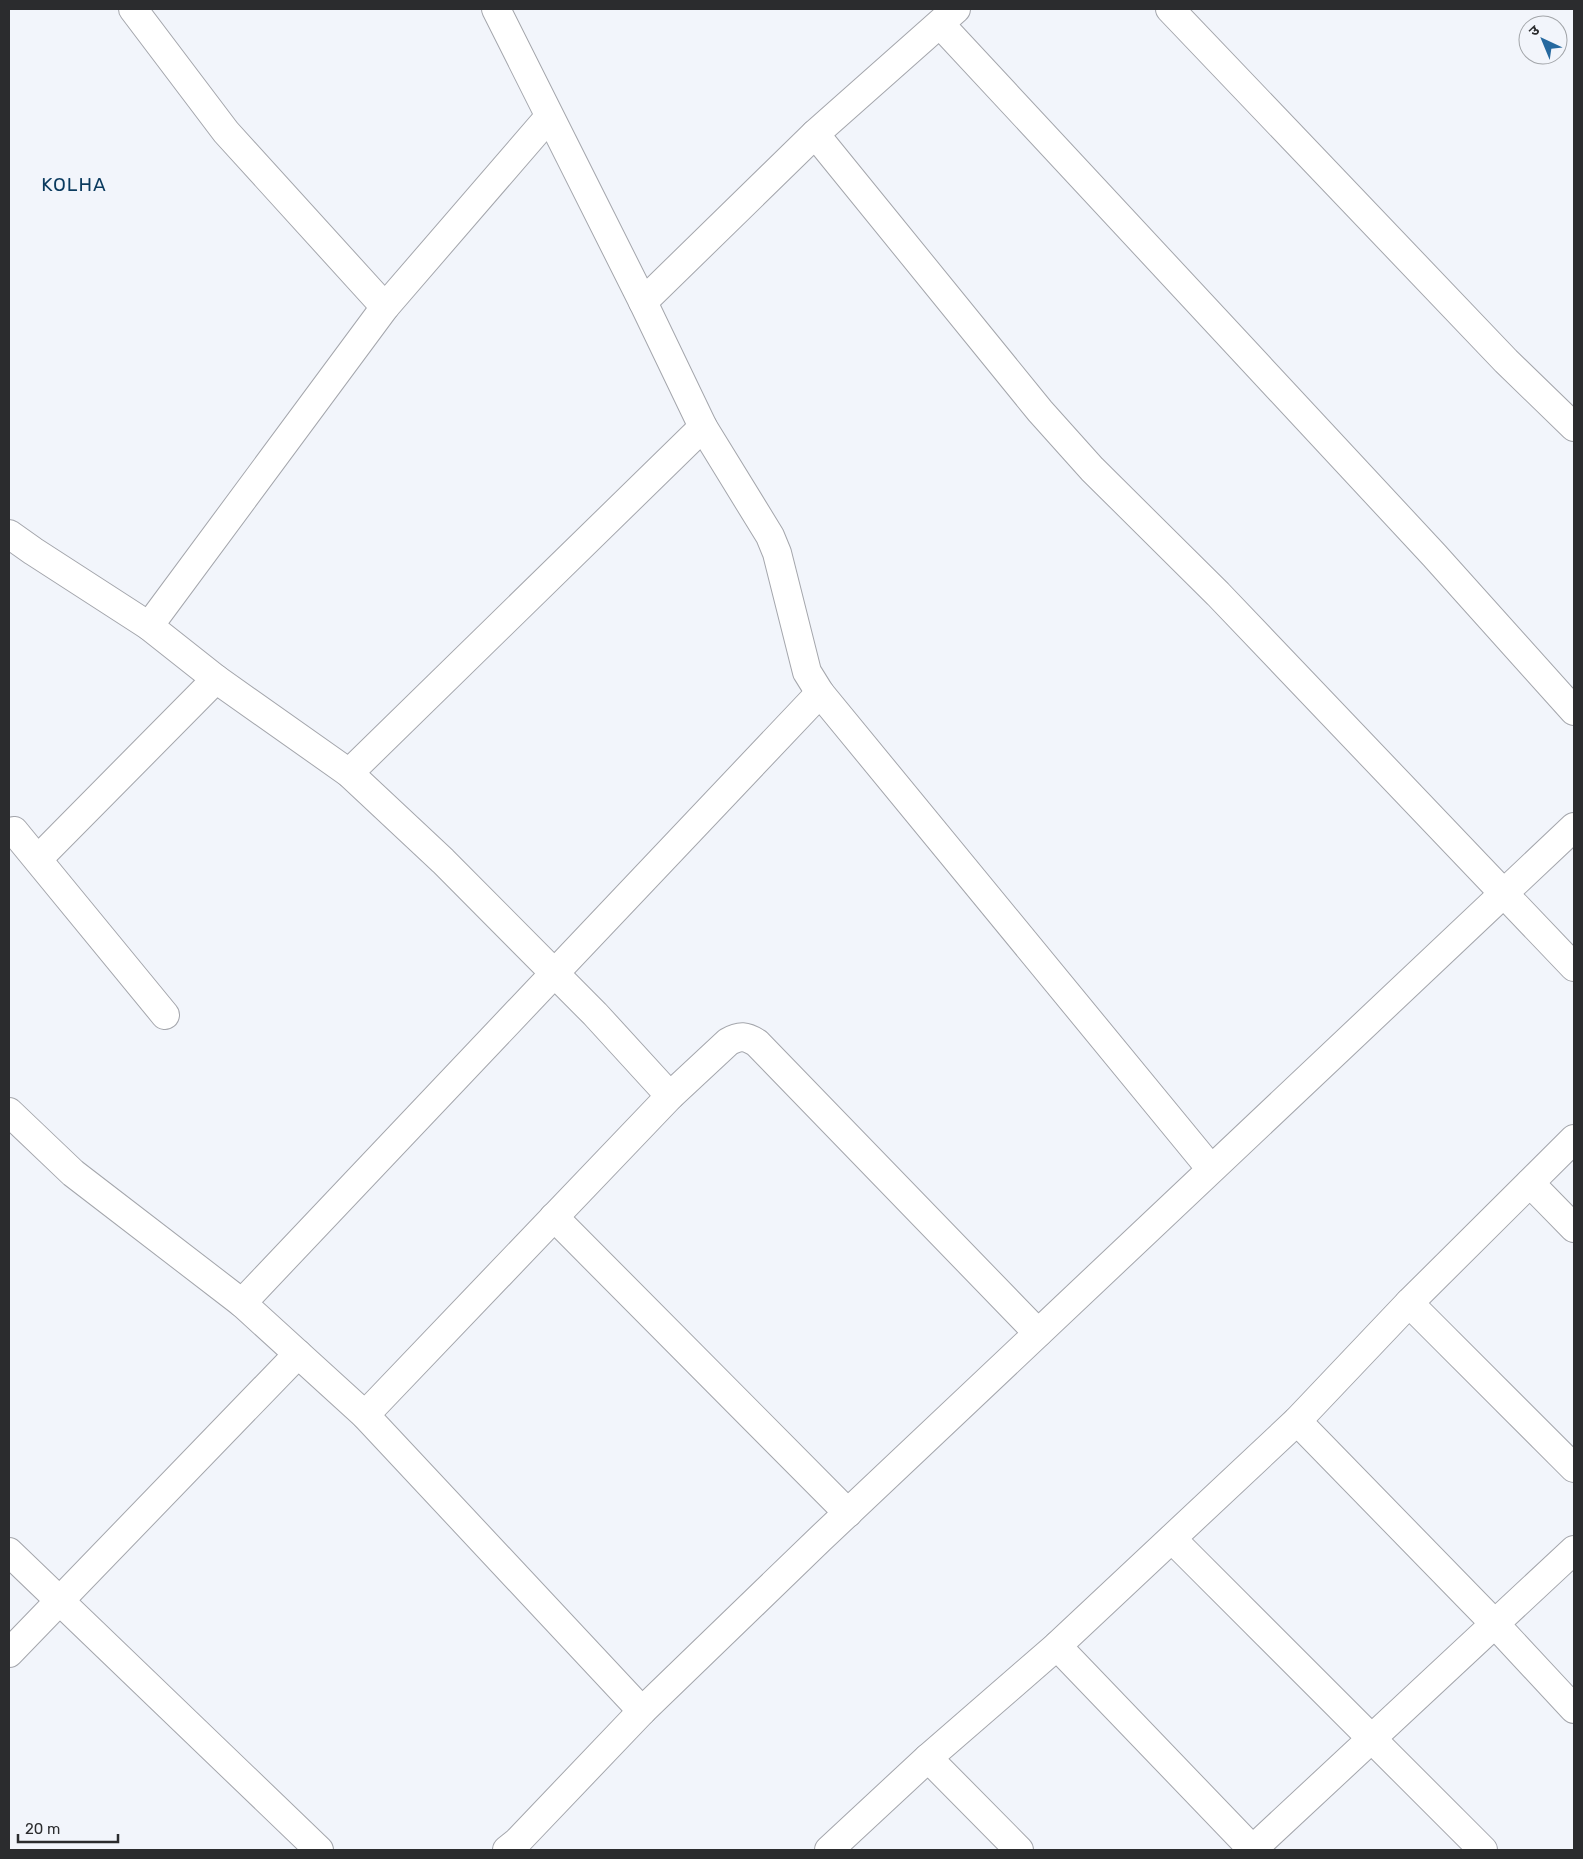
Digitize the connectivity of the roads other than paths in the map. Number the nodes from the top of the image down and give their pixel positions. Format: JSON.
{"nodes":[{"id":1,"x":133,"y":9,"type":"edge"},
{"id":2,"x":496,"y":9,"type":"edge"},
{"id":3,"x":1170,"y":9,"type":"edge"},
{"id":4,"x":948,"y":16,"type":"edge"},
{"id":5,"x":549,"y":117,"type":"junction"},
{"id":6,"x":815,"y":134,"type":"junction"},
{"id":7,"x":643,"y":302,"type":"junction"},
{"id":8,"x":385,"y":307,"type":"junction"},
{"id":9,"x":704,"y":427,"type":"junction"},
{"id":10,"x":1574,"y":427,"type":"edge"},
{"id":11,"x":9,"y":534,"type":"edge"},
{"id":12,"x":149,"y":626,"type":"junction"},
{"id":13,"x":216,"y":679,"type":"junction"},
{"id":14,"x":820,"y":693,"type":"junction"},
{"id":15,"x":1574,"y":711,"type":"edge"},
{"id":16,"x":349,"y":773,"type":"junction"},
{"id":17,"x":1574,"y":827,"type":"edge"},
{"id":18,"x":11,"y":832,"type":"edge"},
{"id":19,"x":38,"y":859,"type":"junction"},
{"id":20,"x":1503,"y":894,"type":"junction"},
{"id":21,"x":1574,"y":967,"type":"edge"},
{"id":22,"x":554,"y":974,"type":"junction"},
{"id":23,"x":165,"y":1015,"type":"dead end"},
{"id":24,"x":670,"y":1096,"type":"junction"},
{"id":25,"x":9,"y":1112,"type":"edge"},
{"id":26,"x":1574,"y":1139,"type":"edge"},
{"id":27,"x":1211,"y":1169,"type":"junction"},
{"id":28,"x":1530,"y":1182,"type":"junction"},
{"id":29,"x":554,"y":1217,"type":"junction"},
{"id":30,"x":1574,"y":1228,"type":"edge"},
{"id":31,"x":1409,"y":1302,"type":"junction"},
{"id":32,"x":242,"y":1303,"type":"junction"},
{"id":33,"x":1038,"y":1333,"type":"junction"},
{"id":34,"x":298,"y":1354,"type":"junction"},
{"id":35,"x":365,"y":1415,"type":"junction"},
{"id":36,"x":1296,"y":1421,"type":"junction"},
{"id":37,"x":1574,"y":1468,"type":"edge"},
{"id":38,"x":848,"y":1513,"type":"junction"},
{"id":39,"x":1172,"y":1539,"type":"junction"},
{"id":40,"x":1574,"y":1550,"type":"edge"},
{"id":41,"x":9,"y":1552,"type":"edge"},
{"id":42,"x":58,"y":1600,"type":"junction"},
{"id":43,"x":1494,"y":1623,"type":"junction"},
{"id":44,"x":1057,"y":1646,"type":"junction"},
{"id":45,"x":9,"y":1653,"type":"edge"},
{"id":46,"x":1574,"y":1709,"type":"edge"},
{"id":47,"x":642,"y":1711,"type":"junction"},
{"id":48,"x":1372,"y":1738,"type":"junction"},
{"id":49,"x":928,"y":1758,"type":"junction"},
{"id":50,"x":517,"y":1847,"type":"edge"},
{"id":51,"x":319,"y":1850,"type":"edge"},
{"id":52,"x":829,"y":1850,"type":"edge"},
{"id":53,"x":1019,"y":1850,"type":"edge"},
{"id":54,"x":1253,"y":1850,"type":"edge"},
{"id":55,"x":1483,"y":1850,"type":"edge"}],
"edges":[{"from":1,"to":8,"type":"street"},
{"from":2,"to":5,"type":"street"},
{"from":3,"to":10,"type":"street"},
{"from":4,"to":6,"type":"street"},
{"from":4,"to":15,"type":"street"},
{"from":5,"to":7,"type":"street"},
{"from":5,"to":8,"type":"street"},
{"from":6,"to":7,"type":"street"},
{"from":6,"to":20,"type":"street"},
{"from":7,"to":9,"type":"street"},
{"from":8,"to":12,"type":"street"},
{"from":9,"to":14,"type":"street"},
{"from":9,"to":16,"type":"street"},
{"from":11,"to":12,"type":"street"},
{"from":12,"to":13,"type":"street"},
{"from":13,"to":16,"type":"street"},
{"from":13,"to":19,"type":"street"},
{"from":14,"to":22,"type":"street"},
{"from":14,"to":27,"type":"street"},
{"from":16,"to":22,"type":"street"},
{"from":17,"to":20,"type":"street"},
{"from":18,"to":19,"type":"street"},
{"from":19,"to":23,"type":"street"},
{"from":20,"to":21,"type":"street"},
{"from":20,"to":27,"type":"street"},
{"from":22,"to":24,"type":"street"},
{"from":22,"to":32,"type":"street"},
{"from":24,"to":29,"type":"street"},
{"from":24,"to":33,"type":"street"},
{"from":25,"to":32,"type":"street"},
{"from":26,"to":28,"type":"street"},
{"from":27,"to":33,"type":"street"},
{"from":28,"to":30,"type":"street"},
{"from":28,"to":31,"type":"street"},
{"from":29,"to":35,"type":"street"},
{"from":29,"to":38,"type":"street"},
{"from":31,"to":36,"type":"street"},
{"from":31,"to":37,"type":"street"},
{"from":32,"to":34,"type":"street"},
{"from":33,"to":38,"type":"street"},
{"from":34,"to":35,"type":"street"},
{"from":34,"to":42,"type":"street"},
{"from":35,"to":47,"type":"street"},
{"from":36,"to":39,"type":"street"},
{"from":36,"to":43,"type":"street"},
{"from":38,"to":47,"type":"street"},
{"from":39,"to":44,"type":"street"},
{"from":39,"to":48,"type":"street"},
{"from":40,"to":43,"type":"street"},
{"from":41,"to":42,"type":"street"},
{"from":42,"to":45,"type":"street"},
{"from":42,"to":51,"type":"street"},
{"from":43,"to":46,"type":"street"},
{"from":43,"to":48,"type":"street"},
{"from":44,"to":49,"type":"street"},
{"from":44,"to":54,"type":"street"},
{"from":47,"to":50,"type":"street"},
{"from":48,"to":54,"type":"street"},
{"from":48,"to":55,"type":"street"},
{"from":49,"to":52,"type":"street"},
{"from":49,"to":53,"type":"street"}]}
